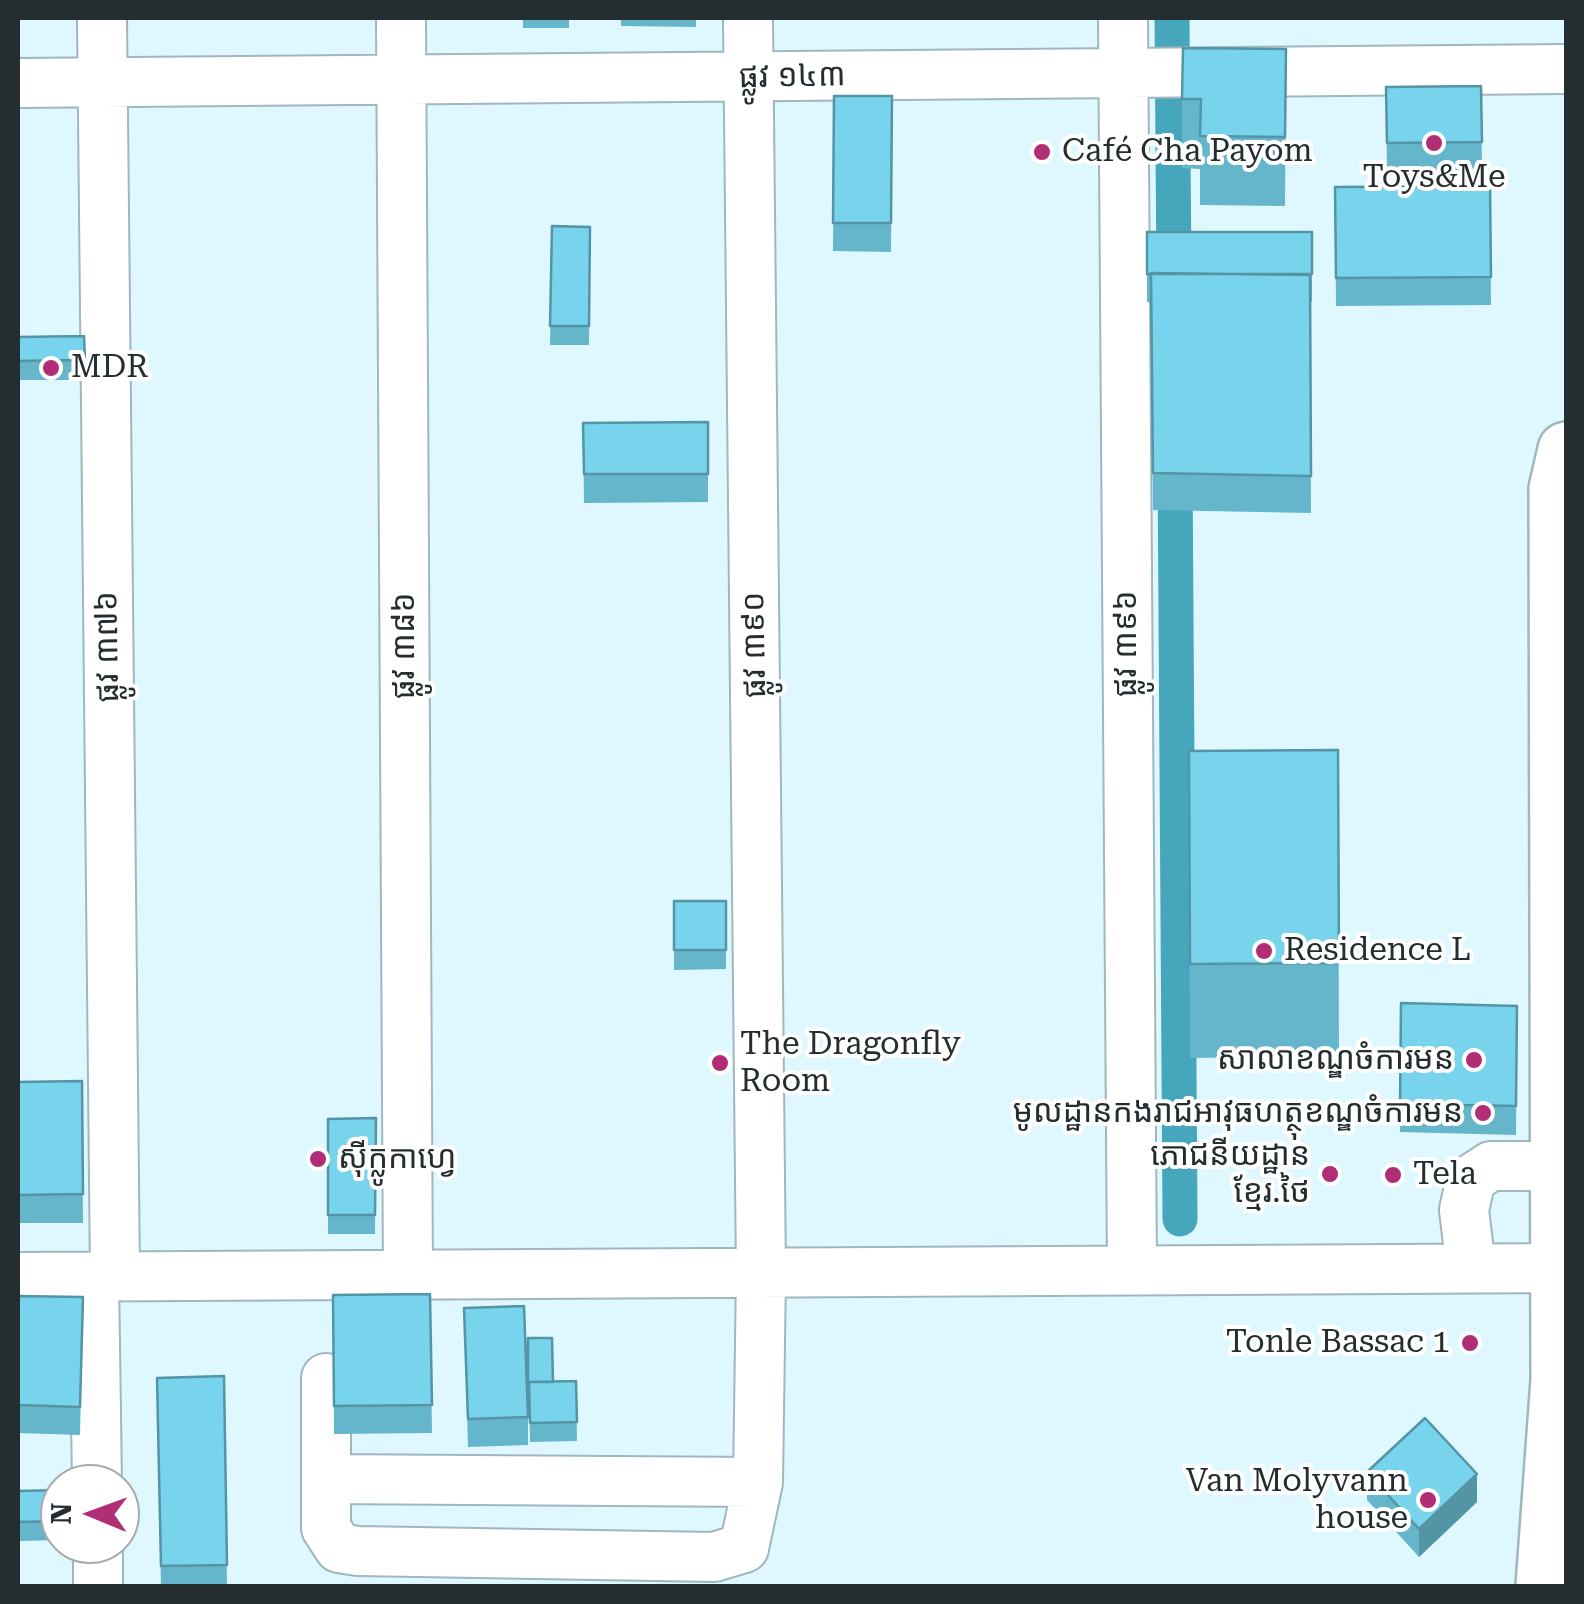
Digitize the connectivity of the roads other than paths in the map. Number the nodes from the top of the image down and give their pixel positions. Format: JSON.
{"nodes":[{"id":1,"x":102,"y":18,"type":"edge"},
{"id":2,"x":402,"y":18,"type":"edge"},
{"id":3,"x":748,"y":18,"type":"edge"},
{"id":4,"x":1123,"y":18,"type":"edge"},
{"id":5,"x":1566,"y":69,"type":"edge"},
{"id":6,"x":1161,"y":73,"type":"junction"},
{"id":7,"x":749,"y":77,"type":"junction"},
{"id":8,"x":402,"y":80,"type":"junction"},
{"id":9,"x":18,"y":83,"type":"edge"},
{"id":10,"x":102,"y":83,"type":"junction"},
{"id":11,"x":1566,"y":450,"type":"edge"},
{"id":12,"x":1560,"y":1166,"type":"junction"},
{"id":13,"x":1471,"y":1268,"type":"junction"},
{"id":14,"x":1564,"y":1268,"type":"edge"},
{"id":15,"x":1132,"y":1270,"type":"junction"},
{"id":16,"x":761,"y":1273,"type":"junction"},
{"id":17,"x":408,"y":1275,"type":"junction"},
{"id":18,"x":104,"y":1276,"type":"junction"},
{"id":19,"x":18,"y":1277,"type":"edge"},
{"id":20,"x":326,"y":1378,"type":"dead end"},
{"id":21,"x":98,"y":1464,"type":"edge"},
{"id":22,"x":327,"y":1479,"type":"junction"},
{"id":23,"x":758,"y":1482,"type":"junction"},
{"id":24,"x":337,"y":1567,"type":"edge"},
{"id":25,"x":739,"y":1567,"type":"edge"},
{"id":26,"x":1544,"y":1586,"type":"edge"}],
"edges":[{"from":1,"to":10,"type":"street","name":"ផ្លូវ ៣៧៦"},
{"from":2,"to":8,"type":"street","name":"ផ្លូវ ៣៨៦"},
{"from":3,"to":7,"type":"street","name":"ផ្លូវ ៣៩០"},
{"from":4,"to":6,"type":"street","name":"ផ្លូវ ៣៩៦"},
{"from":5,"to":6,"type":"street","name":"ផ្លូវ ១៤៣"},
{"from":6,"to":7,"type":"street","name":"ផ្លូវ ១៤៣"},
{"from":6,"to":15,"type":"street","name":"ផ្លូវ ៣៩៦"},
{"from":7,"to":8,"type":"street","name":"ផ្លូវ ១៤៣"},
{"from":7,"to":16,"type":"street","name":"ផ្លូវ ៣៩០"},
{"from":8,"to":10,"type":"street","name":"ផ្លូវ ១៤៣"},
{"from":8,"to":17,"type":"street","name":"ផ្លូវ ៣៨៦"},
{"from":9,"to":10,"type":"street","name":"ផ្លូវ ១៤៣"},
{"from":10,"to":18,"type":"street","name":"ផ្លូវ ៣៧៦"},
{"from":11,"to":12,"type":"main road"},
{"from":12,"to":13,"type":"street"},
{"from":12,"to":14,"type":"main road"},
{"from":13,"to":14,"type":"street"},
{"from":13,"to":15,"type":"street"},
{"from":14,"to":26,"type":"main road"},
{"from":15,"to":16,"type":"street"},
{"from":16,"to":17,"type":"street"},
{"from":16,"to":23,"type":"street","name":"ផ្លូវ ៣៩០"},
{"from":17,"to":18,"type":"street"},
{"from":18,"to":19,"type":"street"},
{"from":18,"to":21,"type":"street","name":"ផ្លូវ ៣៧៦"},
{"from":20,"to":22,"type":"street"},
{"from":22,"to":23,"type":"street"},
{"from":22,"to":24,"type":"street"},
{"from":23,"to":25,"type":"street","name":"ផ្លូវ ៣៩០"},
{"from":24,"to":25,"type":"street"}]}
